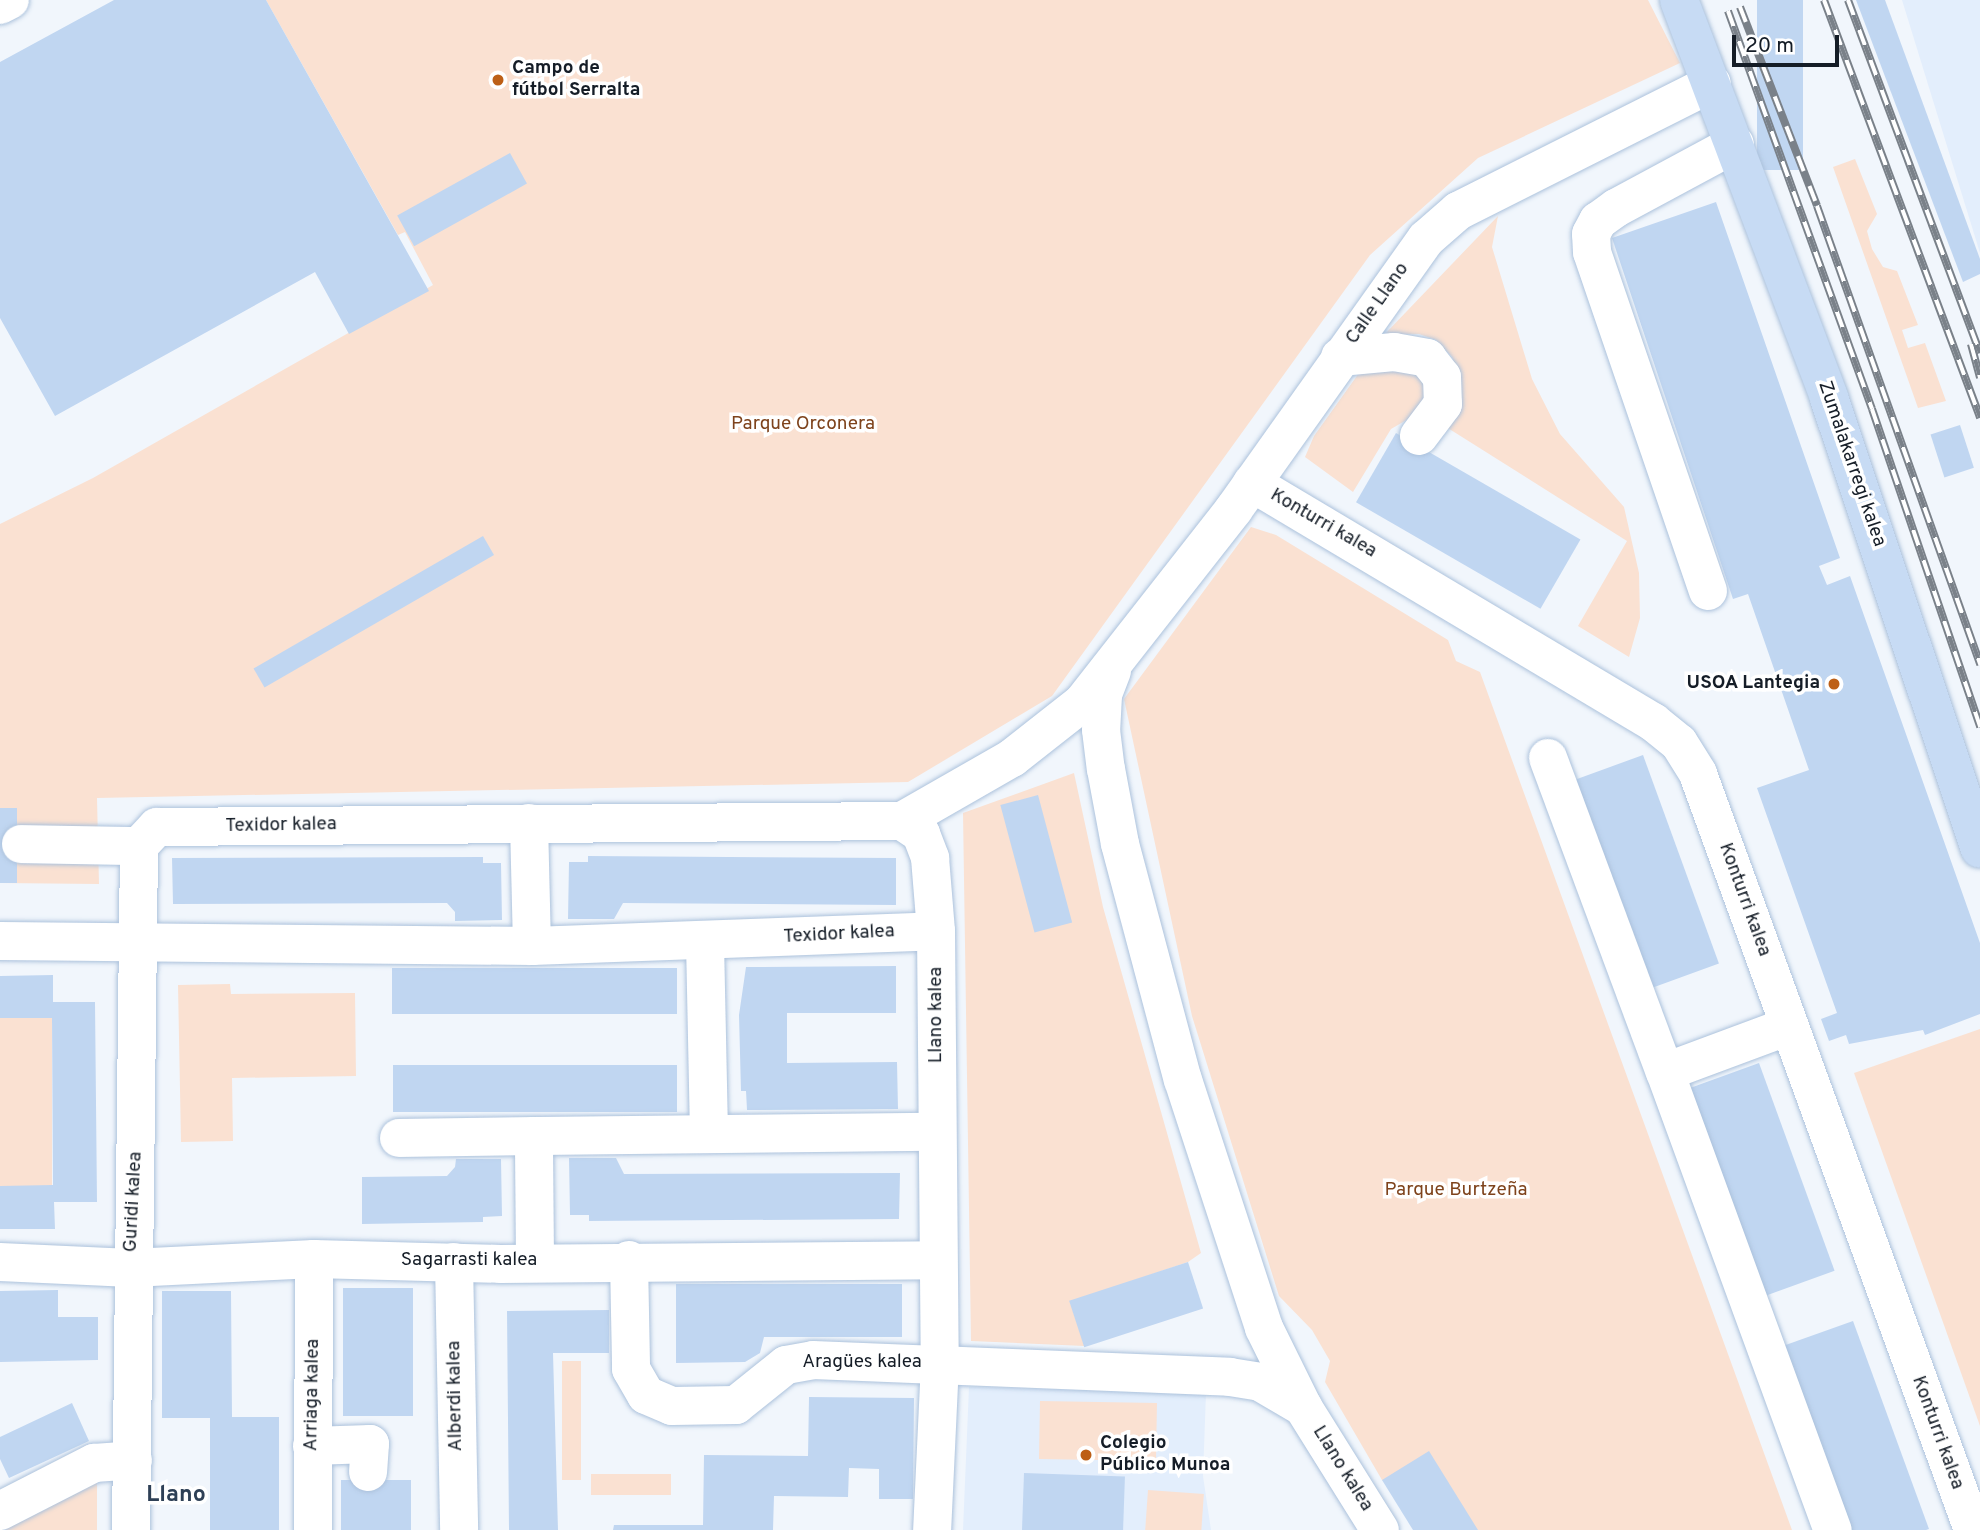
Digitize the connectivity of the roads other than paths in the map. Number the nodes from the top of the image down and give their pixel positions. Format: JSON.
{"nodes":[{"id":1,"x":9,"y":0,"type":"edge"},
{"id":2,"x":1679,"y":0,"type":"edge"},
{"id":3,"x":0,"y":5,"type":"edge"},
{"id":4,"x":1712,"y":83,"type":"junction"},
{"id":5,"x":1735,"y":144,"type":"junction"},
{"id":6,"x":1340,"y":357,"type":"junction"},
{"id":7,"x":1419,"y":436,"type":"dead end"},
{"id":8,"x":1252,"y":483,"type":"junction"},
{"id":9,"x":1708,"y":591,"type":"dead end"},
{"id":10,"x":1138,"y":633,"type":"joint"},
{"id":11,"x":1114,"y":666,"type":"junction"},
{"id":12,"x":1023,"y":750,"type":"junction"},
{"id":13,"x":1548,"y":758,"type":"dead end"},
{"id":14,"x":1106,"y":769,"type":"junction"},
{"id":15,"x":902,"y":821,"type":"junction"},
{"id":16,"x":529,"y":823,"type":"junction"},
{"id":17,"x":21,"y":844,"type":"dead end"},
{"id":18,"x":139,"y":846,"type":"junction"},
{"id":19,"x":1980,"y":848,"type":"edge"},
{"id":20,"x":936,"y":930,"type":"junction"},
{"id":21,"x":0,"y":941,"type":"edge"},
{"id":22,"x":705,"y":942,"type":"junction"},
{"id":23,"x":140,"y":944,"type":"junction"},
{"id":24,"x":532,"y":946,"type":"junction"},
{"id":25,"x":1789,"y":1026,"type":"junction"},
{"id":26,"x":1665,"y":1072,"type":"junction"},
{"id":27,"x":937,"y":1132,"type":"junction"},
{"id":28,"x":709,"y":1134,"type":"junction"},
{"id":29,"x":534,"y":1136,"type":"junction"},
{"id":30,"x":399,"y":1138,"type":"dead end"},
{"id":31,"x":314,"y":1259,"type":"junction"},
{"id":32,"x":629,"y":1260,"type":"junction"},
{"id":33,"x":938,"y":1260,"type":"junction"},
{"id":34,"x":535,"y":1261,"type":"junction"},
{"id":35,"x":0,"y":1262,"type":"edge"},
{"id":36,"x":454,"y":1262,"type":"junction"},
{"id":37,"x":131,"y":1268,"type":"junction"},
{"id":38,"x":1250,"y":1289,"type":"junction"},
{"id":39,"x":940,"y":1363,"type":"junction"},
{"id":40,"x":1230,"y":1377,"type":"junction"},
{"id":41,"x":1303,"y":1407,"type":"junction"},
{"id":42,"x":312,"y":1446,"type":"junction"},
{"id":43,"x":133,"y":1460,"type":"junction"},
{"id":44,"x":368,"y":1472,"type":"dead end"},
{"id":45,"x":0,"y":1511,"type":"edge"},
{"id":46,"x":131,"y":1530,"type":"edge"},
{"id":47,"x":313,"y":1530,"type":"edge"},
{"id":48,"x":459,"y":1530,"type":"edge"},
{"id":49,"x":932,"y":1530,"type":"edge"},
{"id":50,"x":1380,"y":1530,"type":"edge"},
{"id":51,"x":1833,"y":1530,"type":"edge"},
{"id":52,"x":1973,"y":1530,"type":"edge"}],
"edges":[{"from":1,"to":3,"type":"street"},
{"from":2,"to":4,"type":"main road","name":"Zumalakarregi kalea"},
{"from":4,"to":5,"type":"main road","name":"Zumalakarregi kalea"},
{"from":4,"to":6,"type":"street","name":"Calle Llano"},
{"from":5,"to":9,"type":"street"},
{"from":5,"to":19,"type":"main road","name":"Zumalakarregi kalea"},
{"from":6,"to":7,"type":"street"},
{"from":6,"to":8,"type":"street","name":"Calle Llano"},
{"from":8,"to":10,"type":"street","name":"Calle Llano"},
{"from":8,"to":25,"type":"street","name":"Konturri kalea"},
{"from":10,"to":11,"type":"street","name":"Llano kalea"},
{"from":11,"to":12,"type":"street","name":"Llano kalea"},
{"from":11,"to":14,"type":"street","name":"Llano kalea"},
{"from":12,"to":14,"type":"street","name":"Llano kalea"},
{"from":12,"to":15,"type":"street","name":"Llano kalea"},
{"from":13,"to":26,"type":"street"},
{"from":14,"to":38,"type":"street","name":"Llano kalea"},
{"from":15,"to":16,"type":"street","name":"Texidor kalea"},
{"from":15,"to":20,"type":"street","name":"Llano kalea"},
{"from":16,"to":18,"type":"street","name":"Texidor kalea"},
{"from":16,"to":24,"type":"street"},
{"from":17,"to":18,"type":"street"},
{"from":18,"to":23,"type":"street"},
{"from":20,"to":22,"type":"street","name":"Texidor kalea"},
{"from":20,"to":27,"type":"street","name":"Llano kalea"},
{"from":21,"to":23,"type":"street","name":"Texidor kalea"},
{"from":22,"to":24,"type":"street","name":"Texidor kalea"},
{"from":22,"to":28,"type":"street"},
{"from":23,"to":24,"type":"street","name":"Texidor kalea"},
{"from":23,"to":37,"type":"street","name":"Guridi kalea"},
{"from":25,"to":26,"type":"street"},
{"from":25,"to":52,"type":"street","name":"Konturri kalea"},
{"from":26,"to":51,"type":"street"},
{"from":27,"to":28,"type":"street"},
{"from":27,"to":33,"type":"street","name":"Llano kalea"},
{"from":28,"to":29,"type":"street"},
{"from":29,"to":30,"type":"street"},
{"from":29,"to":34,"type":"street"},
{"from":31,"to":36,"type":"street","name":"Sagarrasti kalea"},
{"from":31,"to":37,"type":"street","name":"Sagarrasti kalea"},
{"from":31,"to":42,"type":"street","name":"Arriaga kalea"},
{"from":32,"to":33,"type":"street","name":"Sagarrasti kalea"},
{"from":32,"to":34,"type":"street","name":"Sagarrasti kalea"},
{"from":32,"to":39,"type":"street","name":"Aragües kalea"},
{"from":33,"to":39,"type":"street","name":"Llano kalea"},
{"from":34,"to":36,"type":"street","name":"Sagarrasti kalea"},
{"from":35,"to":37,"type":"street","name":"Sagarrasti kalea"},
{"from":36,"to":48,"type":"street","name":"Alberdi kalea"},
{"from":37,"to":43,"type":"street","name":"Guridi kalea"},
{"from":38,"to":40,"type":"street","name":"Llano kalea"},
{"from":38,"to":41,"type":"street","name":"Llano kalea"},
{"from":39,"to":40,"type":"street","name":"Llano kalea"},
{"from":39,"to":49,"type":"street","name":"Llano kalea"},
{"from":40,"to":41,"type":"street","name":"Llano kalea"},
{"from":41,"to":50,"type":"street","name":"Llano kalea"},
{"from":42,"to":44,"type":"street"},
{"from":42,"to":47,"type":"street","name":"Arriaga kalea"},
{"from":43,"to":45,"type":"street"},
{"from":43,"to":46,"type":"street","name":"Guridi kalea"}]}
